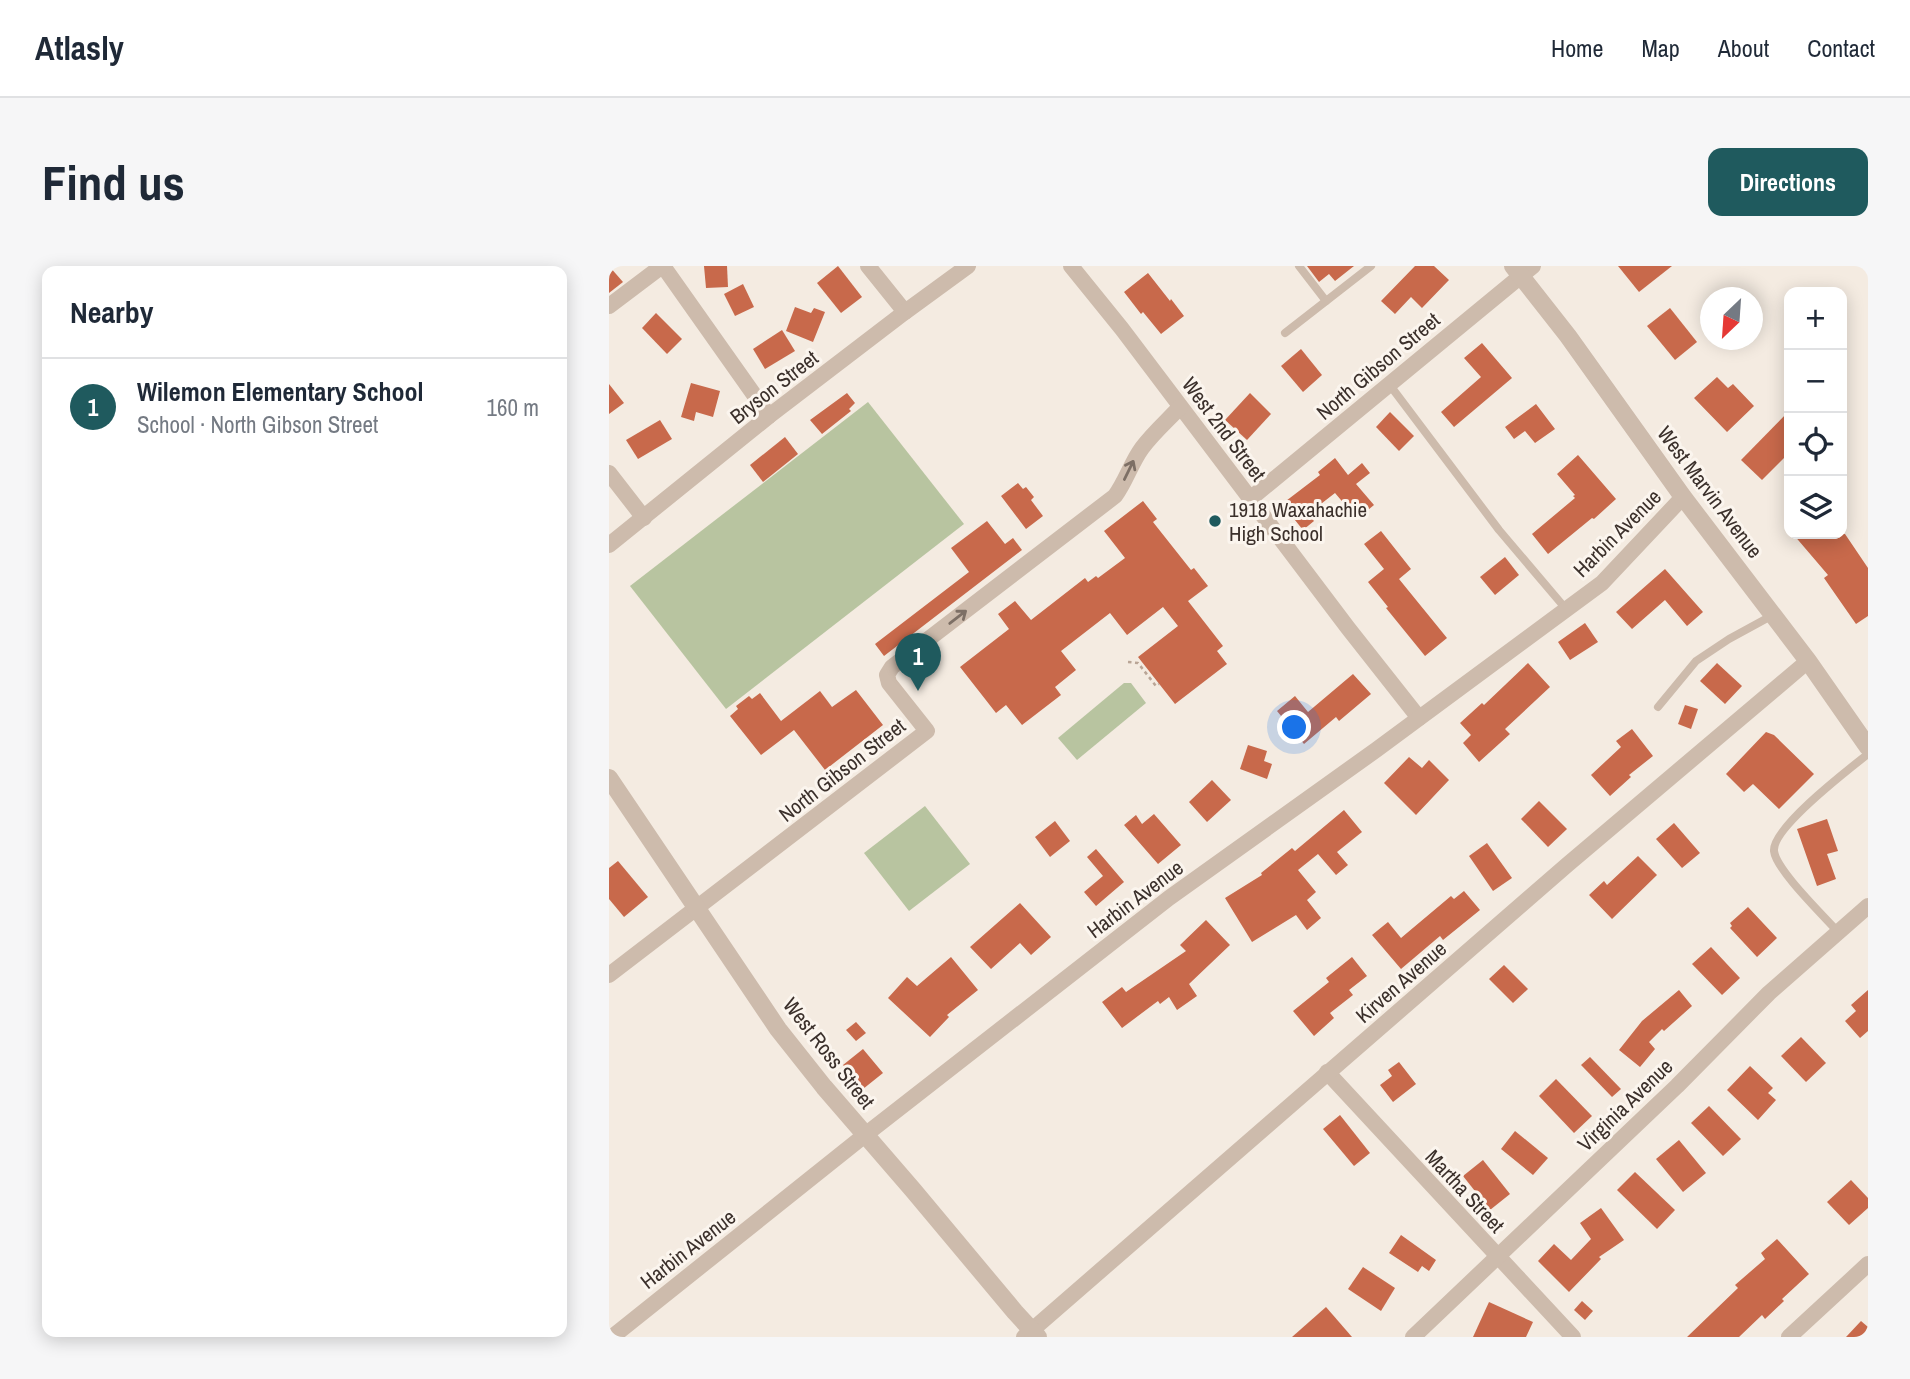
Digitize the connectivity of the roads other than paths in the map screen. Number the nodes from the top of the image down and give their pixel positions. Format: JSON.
{"nodes":[{"id":1,"x":662,"y":266,"type":"edge"},
{"id":2,"x":868,"y":266,"type":"edge"},
{"id":3,"x":968,"y":266,"type":"edge"},
{"id":4,"x":1071,"y":266,"type":"edge"},
{"id":5,"x":1300,"y":266,"type":"edge"},
{"id":6,"x":1371,"y":266,"type":"edge"},
{"id":7,"x":1522,"y":269,"type":"edge"},
{"id":8,"x":1326,"y":301,"type":"junction"},
{"id":9,"x":609,"y":306,"type":"edge"},
{"id":10,"x":905,"y":312,"type":"junction"},
{"id":11,"x":1285,"y":333,"type":"dead end"},
{"id":12,"x":1389,"y":384,"type":"junction"},
{"id":13,"x":1180,"y":407,"type":"junction"},
{"id":14,"x":769,"y":416,"type":"junction"},
{"id":15,"x":609,"y":473,"type":"edge"},
{"id":16,"x":1683,"y":497,"type":"junction"},
{"id":17,"x":1250,"y":499,"type":"junction"},
{"id":18,"x":644,"y":518,"type":"junction"},
{"id":19,"x":609,"y":545,"type":"edge"},
{"id":20,"x":1566,"y":610,"type":"junction"},
{"id":21,"x":1773,"y":615,"type":"junction"},
{"id":22,"x":1808,"y":661,"type":"junction"},
{"id":23,"x":1658,"y":707,"type":"dead end"},
{"id":24,"x":1419,"y":718,"type":"junction"},
{"id":25,"x":1868,"y":747,"type":"edge"},
{"id":26,"x":1868,"y":754,"type":"edge"},
{"id":27,"x":609,"y":778,"type":"edge"},
{"id":28,"x":1868,"y":906,"type":"edge"},
{"id":29,"x":696,"y":908,"type":"junction"},
{"id":30,"x":1838,"y":932,"type":"junction"},
{"id":31,"x":609,"y":975,"type":"edge"},
{"id":32,"x":1327,"y":1072,"type":"junction"},
{"id":33,"x":865,"y":1135,"type":"junction"},
{"id":34,"x":1497,"y":1256,"type":"junction"},
{"id":35,"x":1868,"y":1264,"type":"edge"},
{"id":36,"x":1031,"y":1335,"type":"edge"},
{"id":37,"x":612,"y":1337,"type":"edge"},
{"id":38,"x":1413,"y":1337,"type":"edge"},
{"id":39,"x":1573,"y":1337,"type":"edge"},
{"id":40,"x":1789,"y":1337,"type":"edge"}],
"edges":[{"from":1,"to":9,"type":"street"},
{"from":1,"to":14,"type":"street"},
{"from":2,"to":10,"type":"street"},
{"from":3,"to":10,"type":"street","name":"Bryson Street"},
{"from":4,"to":13,"type":"street","name":"West 2nd Street"},
{"from":5,"to":8,"type":"lane"},
{"from":6,"to":8,"type":"lane"},
{"from":7,"to":12,"type":"street","name":"North Gibson Street"},
{"from":7,"to":16,"type":"street","name":"West Marvin Avenue"},
{"from":8,"to":11,"type":"lane"},
{"from":10,"to":14,"type":"street","name":"Bryson Street"},
{"from":12,"to":17,"type":"street","name":"North Gibson Street"},
{"from":12,"to":20,"type":"lane"},
{"from":13,"to":17,"type":"street","name":"West 2nd Street"},
{"from":29,"to":13,"type":"street","name":"North Gibson Street","one_way":true},
{"from":14,"to":18,"type":"street","name":"Bryson Street"},
{"from":15,"to":18,"type":"street"},
{"from":16,"to":20,"type":"street","name":"Harbin Avenue"},
{"from":16,"to":21,"type":"street","name":"West Marvin Avenue"},
{"from":17,"to":24,"type":"street","name":"West 2nd Street"},
{"from":18,"to":19,"type":"street","name":"Bryson Street"},
{"from":20,"to":24,"type":"street","name":"Harbin Avenue"},
{"from":21,"to":22,"type":"street","name":"West Marvin Avenue"},
{"from":21,"to":23,"type":"lane"},
{"from":22,"to":25,"type":"street","name":"West Marvin Avenue"},
{"from":22,"to":32,"type":"street","name":"Kirven Avenue"},
{"from":24,"to":33,"type":"street","name":"Harbin Avenue"},
{"from":26,"to":30,"type":"lane"},
{"from":27,"to":29,"type":"street","name":"West Ross Street"},
{"from":28,"to":30,"type":"street","name":"Virginia Avenue"},
{"from":29,"to":31,"type":"street","name":"North Gibson Street"},
{"from":29,"to":33,"type":"street","name":"West Ross Street"},
{"from":30,"to":34,"type":"street","name":"Virginia Avenue"},
{"from":32,"to":34,"type":"street","name":"Martha Street"},
{"from":32,"to":36,"type":"street","name":"Kirven Avenue"},
{"from":33,"to":36,"type":"street","name":"West Ross Street"},
{"from":33,"to":37,"type":"street","name":"Harbin Avenue"},
{"from":34,"to":38,"type":"street","name":"Virginia Avenue"},
{"from":34,"to":39,"type":"street","name":"Martha Street"},
{"from":35,"to":40,"type":"street"}]}
